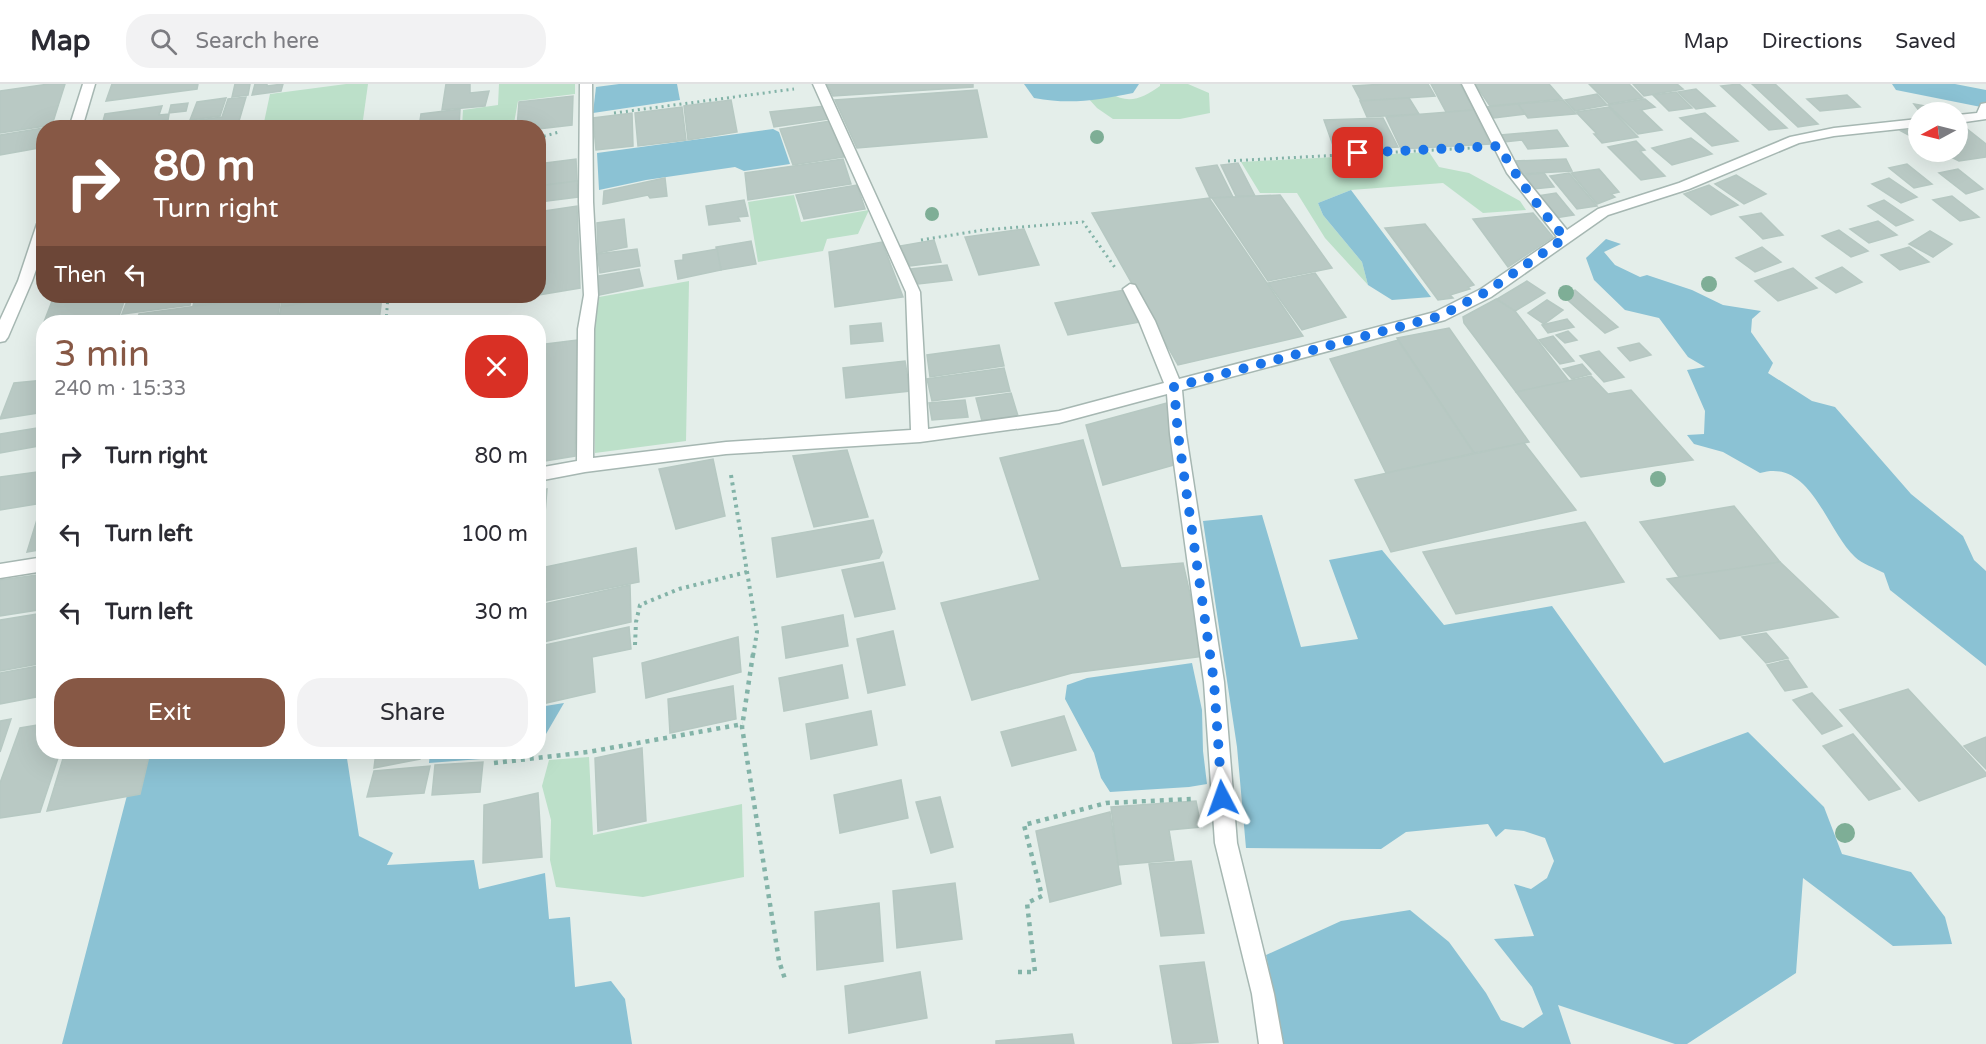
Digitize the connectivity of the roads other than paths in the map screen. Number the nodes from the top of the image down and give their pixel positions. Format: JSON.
{"nodes":[{"id":1,"x":89,"y":84,"type":"edge"},
{"id":2,"x":586,"y":84,"type":"edge"},
{"id":3,"x":1467,"y":84,"type":"edge"},
{"id":4,"x":819,"y":85,"type":"edge"},
{"id":5,"x":1985,"y":109,"type":"edge"},
{"id":6,"x":1968,"y":118,"type":"edge"},
{"id":7,"x":78,"y":120,"type":"edge"},
{"id":8,"x":1908,"y":124,"type":"edge"},
{"id":9,"x":1565,"y":238,"type":"junction"},
{"id":10,"x":36,"y":248,"type":"edge"},
{"id":11,"x":1130,"y":289,"type":"road end"},
{"id":12,"x":0,"y":337,"type":"edge"},
{"id":13,"x":1174,"y":387,"type":"junction"},
{"id":14,"x":920,"y":436,"type":"junction"},
{"id":15,"x":585,"y":466,"type":"junction"},
{"id":16,"x":546,"y":473,"type":"edge"},
{"id":17,"x":36,"y":565,"type":"edge"},
{"id":18,"x":0,"y":571,"type":"edge"},
{"id":19,"x":1271,"y":1044,"type":"edge"}],
"edges":[{"from":1,"to":7,"type":"street"},
{"from":2,"to":15,"type":"street"},
{"from":3,"to":9,"type":"street"},
{"from":4,"to":14,"type":"street"},
{"from":5,"to":6,"type":"street"},
{"from":8,"to":9,"type":"street"},
{"from":9,"to":13,"type":"street"},
{"from":10,"to":12,"type":"street"},
{"from":11,"to":13,"type":"street"},
{"from":13,"to":14,"type":"street"},
{"from":13,"to":19,"type":"street"},
{"from":14,"to":15,"type":"street"},
{"from":15,"to":16,"type":"street"},
{"from":17,"to":18,"type":"street"}]}
